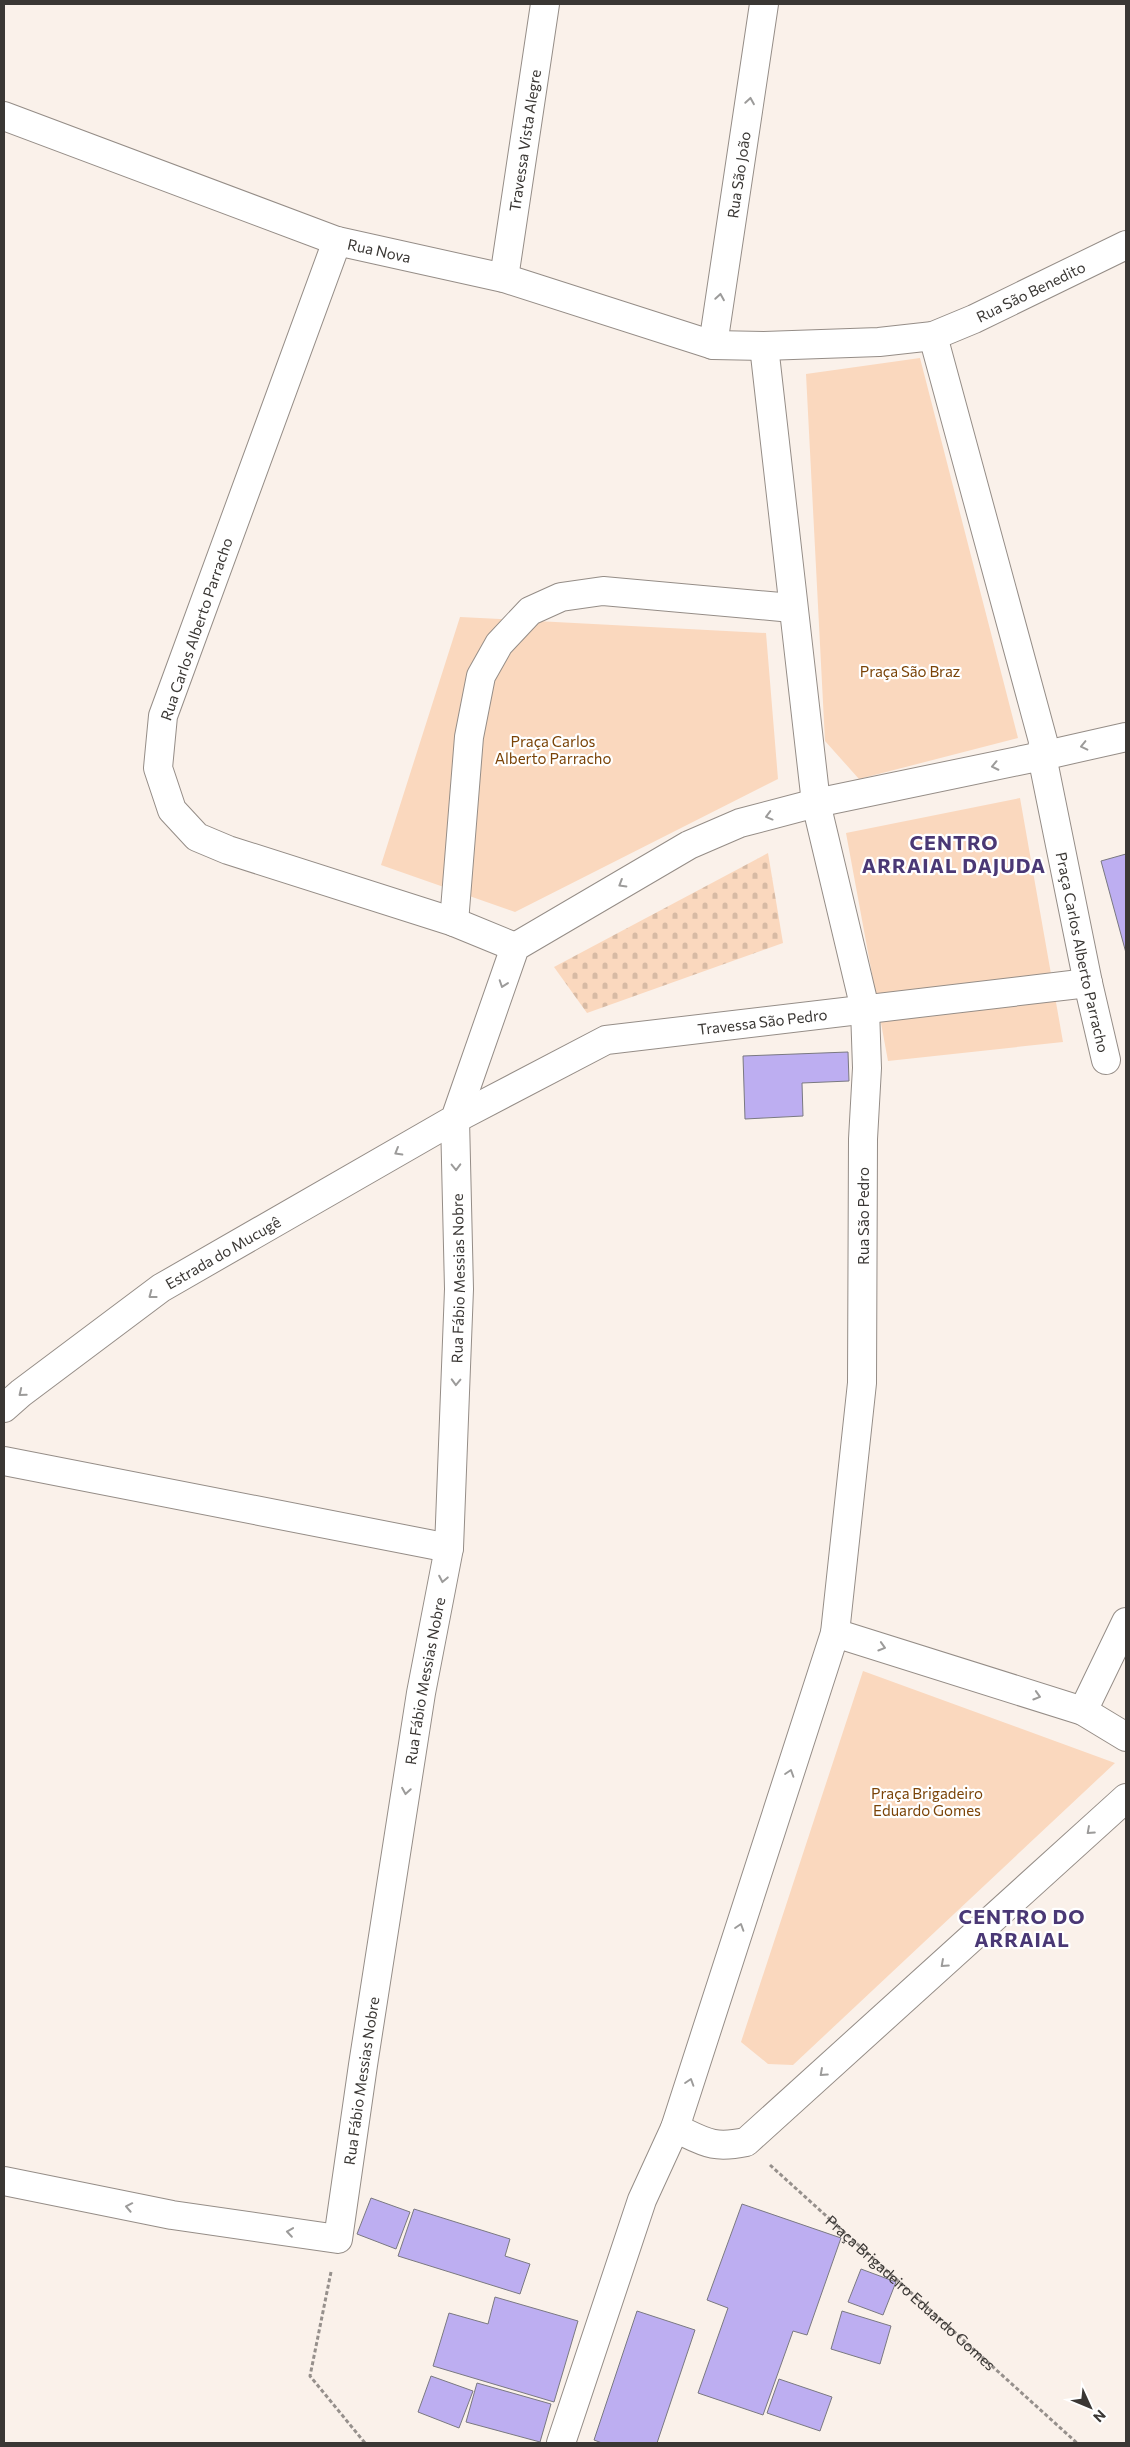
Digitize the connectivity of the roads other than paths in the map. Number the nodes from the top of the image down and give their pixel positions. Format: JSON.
{"nodes":[{"id":1,"x":546,"y":4,"type":"edge"},
{"id":2,"x":764,"y":4,"type":"edge"},
{"id":3,"x":4,"y":116,"type":"edge"},
{"id":4,"x":337,"y":241,"type":"junction"},
{"id":5,"x":1126,"y":245,"type":"edge"},
{"id":6,"x":504,"y":278,"type":"junction"},
{"id":7,"x":933,"y":336,"type":"junction"},
{"id":8,"x":713,"y":345,"type":"junction"},
{"id":9,"x":764,"y":346,"type":"junction"},
{"id":10,"x":792,"y":608,"type":"junction"},
{"id":11,"x":1126,"y":737,"type":"edge"},
{"id":12,"x":1042,"y":756,"type":"junction"},
{"id":13,"x":816,"y":803,"type":"junction"},
{"id":14,"x":454,"y":922,"type":"junction"},
{"id":15,"x":515,"y":948,"type":"junction"},
{"id":16,"x":1088,"y":983,"type":"junction"},
{"id":17,"x":865,"y":1008,"type":"junction"},
{"id":18,"x":1106,"y":1060,"type":"dead end"},
{"id":19,"x":455,"y":1119,"type":"junction"},
{"id":20,"x":4,"y":1408,"type":"edge"},
{"id":21,"x":4,"y":1461,"type":"edge"},
{"id":22,"x":449,"y":1548,"type":"junction"},
{"id":23,"x":1126,"y":1622,"type":"edge"},
{"id":24,"x":835,"y":1633,"type":"junction"},
{"id":25,"x":1083,"y":1711,"type":"junction"},
{"id":26,"x":1126,"y":1737,"type":"edge"},
{"id":27,"x":1126,"y":1798,"type":"edge"},
{"id":28,"x":675,"y":2128,"type":"junction"},
{"id":29,"x":4,"y":2181,"type":"edge"},
{"id":30,"x":561,"y":2443,"type":"edge"}],
"edges":[{"from":1,"to":6,"type":"street","name":"Travessa Vista Alegre"},
{"from":8,"to":2,"type":"street","name":"Rua São João","one_way":true},
{"from":3,"to":4,"type":"street","name":"Rua Nova"},
{"from":4,"to":6,"type":"street","name":"Rua Nova"},
{"from":4,"to":14,"type":"street","name":"Rua Carlos Alberto Parracho"},
{"from":5,"to":7,"type":"street","name":"Rua São Benedito"},
{"from":6,"to":8,"type":"street","name":"Rua Nova"},
{"from":7,"to":9,"type":"street"},
{"from":7,"to":12,"type":"street"},
{"from":8,"to":9,"type":"street","name":"Rua Nova"},
{"from":9,"to":10,"type":"street"},
{"from":10,"to":13,"type":"street"},
{"from":10,"to":14,"type":"street"},
{"from":11,"to":12,"type":"street","one_way":true},
{"from":12,"to":13,"type":"street","one_way":true},
{"from":12,"to":16,"type":"street","name":"Praça Carlos Alberto Parracho"},
{"from":13,"to":15,"type":"street","one_way":true},
{"from":13,"to":17,"type":"street","name":"Rua São Pedro"},
{"from":14,"to":15,"type":"street","name":"Rua Carlos Alberto Parracho"},
{"from":15,"to":19,"type":"street","one_way":true},
{"from":16,"to":17,"type":"street","name":"Travessa São Pedro"},
{"from":16,"to":18,"type":"street","name":"Praça Carlos Alberto Parracho"},
{"from":17,"to":19,"type":"street","name":"Travessa São Pedro"},
{"from":17,"to":24,"type":"street","name":"Rua São Pedro"},
{"from":19,"to":20,"type":"street","name":"Estrada do Mucugê","one_way":true},
{"from":19,"to":22,"type":"street","name":"Rua Fábio Messias Nobre","one_way":true},
{"from":21,"to":22,"type":"street"},
{"from":22,"to":29,"type":"street","name":"Rua Fábio Messias Nobre","one_way":true},
{"from":23,"to":25,"type":"street"},
{"from":24,"to":25,"type":"street","one_way":true},
{"from":28,"to":24,"type":"street","one_way":true},
{"from":25,"to":26,"type":"street"},
{"from":27,"to":28,"type":"street","one_way":true},
{"from":28,"to":30,"type":"street"}]}
